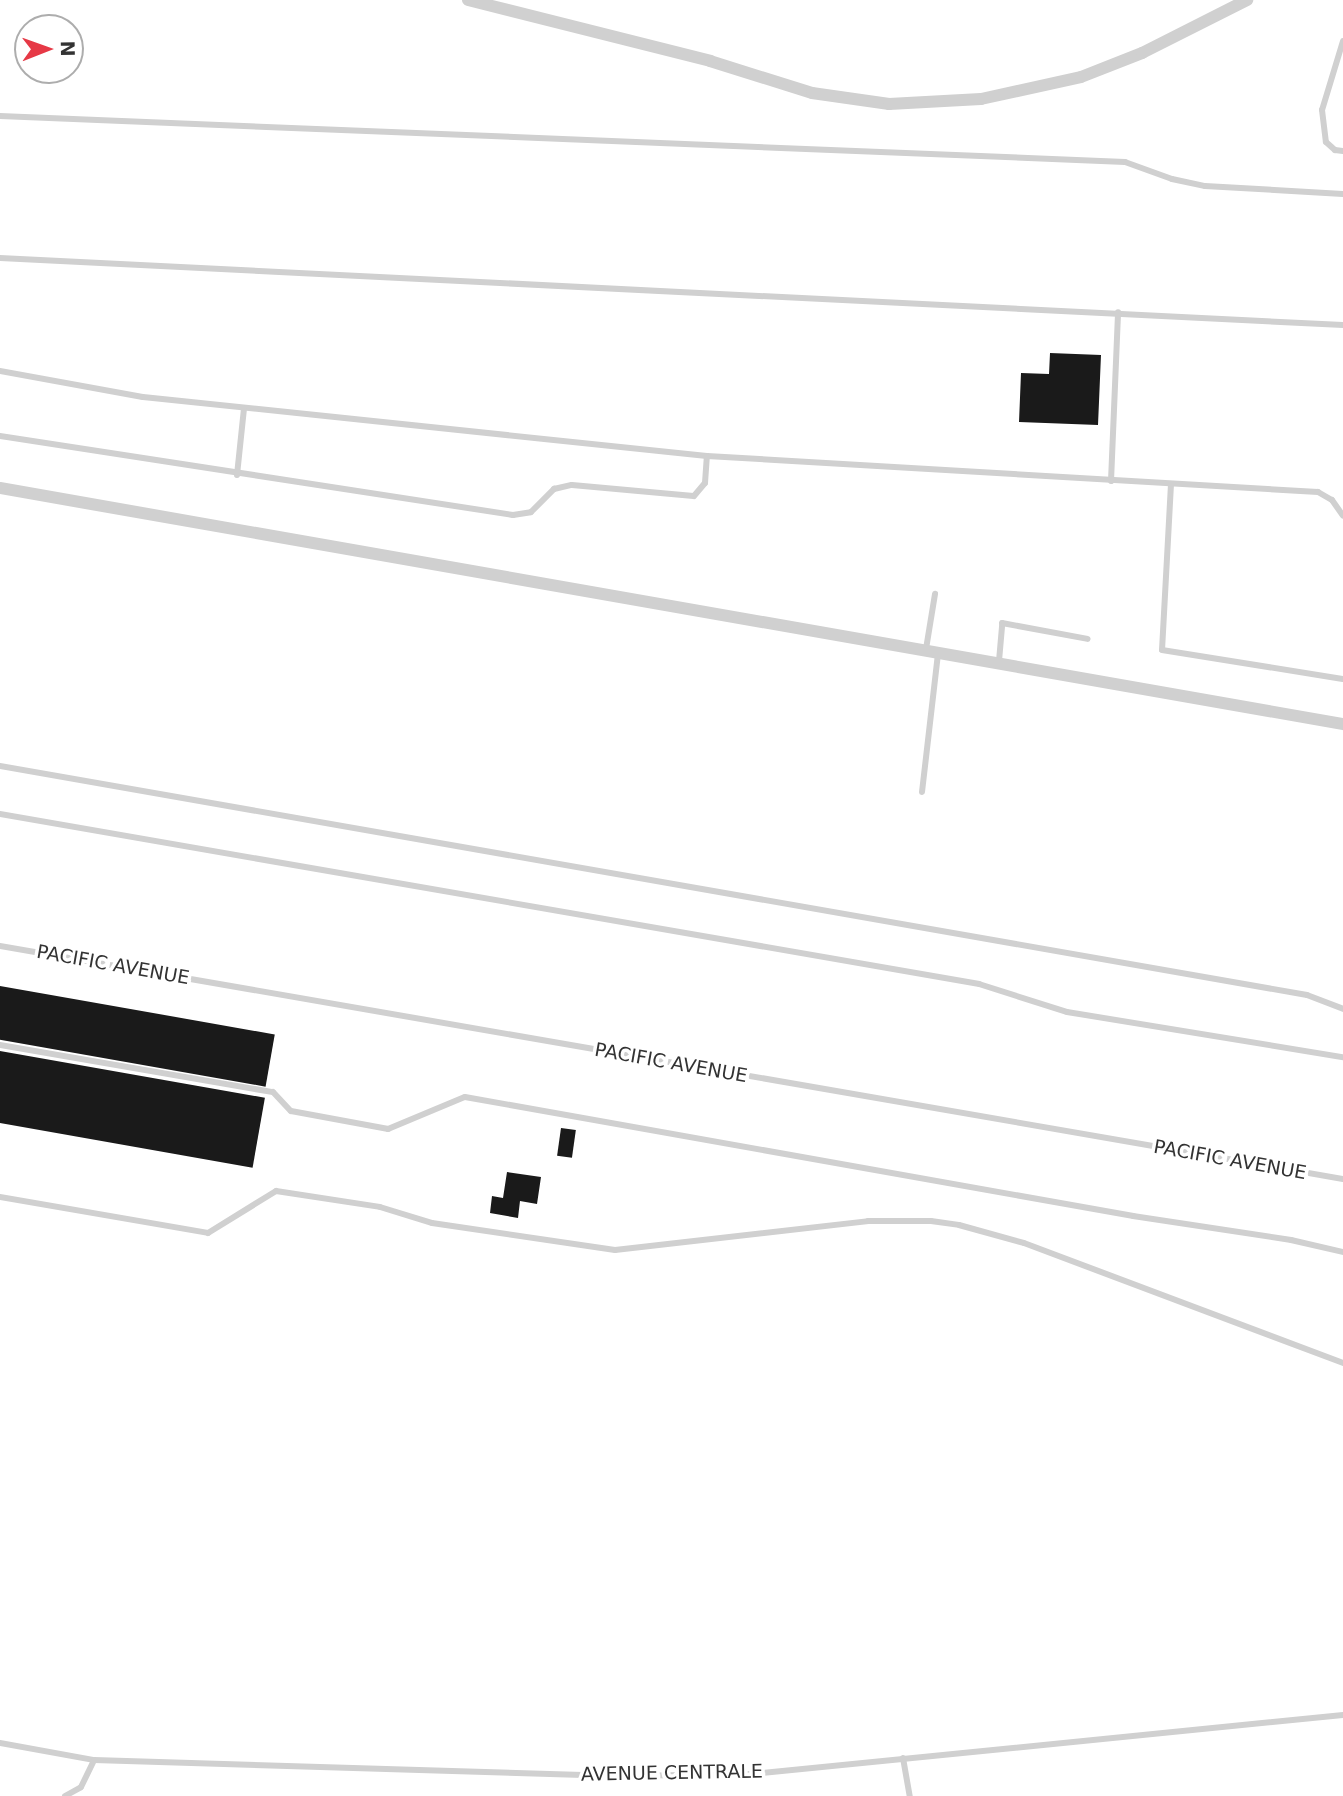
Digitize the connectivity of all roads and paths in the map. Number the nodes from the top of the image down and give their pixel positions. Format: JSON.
{"nodes":[{"id":1,"x":468,"y":0,"type":"edge"},
{"id":2,"x":1247,"y":0,"type":"edge"},
{"id":3,"x":1343,"y":41,"type":"edge"},
{"id":4,"x":0,"y":116,"type":"edge"},
{"id":5,"x":1343,"y":151,"type":"edge"},
{"id":6,"x":1343,"y":194,"type":"edge"},
{"id":7,"x":0,"y":258,"type":"edge"},
{"id":8,"x":1118,"y":312,"type":"junction"},
{"id":9,"x":1343,"y":325,"type":"edge"},
{"id":10,"x":0,"y":371,"type":"edge"},
{"id":11,"x":244,"y":408,"type":"junction"},
{"id":12,"x":0,"y":436,"type":"edge"},
{"id":13,"x":707,"y":456,"type":"junction"},
{"id":14,"x":237,"y":475,"type":"junction"},
{"id":15,"x":1111,"y":481,"type":"junction"},
{"id":16,"x":1171,"y":484,"type":"junction"},
{"id":17,"x":0,"y":488,"type":"edge"},
{"id":18,"x":1343,"y":516,"type":"edge"},
{"id":19,"x":935,"y":594,"type":"dead end"},
{"id":20,"x":1088,"y":639,"type":"dead end"},
{"id":21,"x":932,"y":650,"type":"junction"},
{"id":22,"x":999,"y":661,"type":"junction"},
{"id":23,"x":1343,"y":679,"type":"edge"},
{"id":24,"x":1343,"y":724,"type":"edge"},
{"id":25,"x":0,"y":766,"type":"edge"},
{"id":26,"x":922,"y":792,"type":"dead end"},
{"id":27,"x":0,"y":814,"type":"edge"},
{"id":28,"x":0,"y":946,"type":"edge"},
{"id":29,"x":1343,"y":1009,"type":"edge"},
{"id":30,"x":0,"y":1045,"type":"edge"},
{"id":31,"x":1343,"y":1058,"type":"edge"},
{"id":32,"x":1343,"y":1179,"type":"edge"},
{"id":33,"x":0,"y":1197,"type":"edge"},
{"id":34,"x":1343,"y":1252,"type":"edge"},
{"id":35,"x":1343,"y":1363,"type":"edge"},
{"id":36,"x":1343,"y":1715,"type":"edge"},
{"id":37,"x":0,"y":1743,"type":"edge"},
{"id":38,"x":903,"y":1758,"type":"junction"},
{"id":39,"x":94,"y":1760,"type":"junction"},
{"id":40,"x":65,"y":1796,"type":"edge"},
{"id":41,"x":910,"y":1796,"type":"edge"}],
"edges":[{"from":1,"to":2,"type":"street"},
{"from":3,"to":5,"type":"lane"},
{"from":4,"to":6,"type":"lane"},
{"from":7,"to":8,"type":"lane"},
{"from":8,"to":9,"type":"lane"},
{"from":8,"to":15,"type":"lane"},
{"from":10,"to":11,"type":"lane"},
{"from":11,"to":13,"type":"lane"},
{"from":11,"to":14,"type":"lane"},
{"from":12,"to":14,"type":"lane"},
{"from":13,"to":14,"type":"lane"},
{"from":13,"to":15,"type":"lane"},
{"from":15,"to":16,"type":"lane"},
{"from":16,"to":18,"type":"lane"},
{"from":16,"to":23,"type":"lane"},
{"from":17,"to":21,"type":"street"},
{"from":19,"to":21,"type":"lane"},
{"from":20,"to":22,"type":"lane"},
{"from":21,"to":22,"type":"street"},
{"from":21,"to":26,"type":"lane"},
{"from":22,"to":24,"type":"street"},
{"from":25,"to":29,"type":"lane"},
{"from":27,"to":31,"type":"lane"},
{"from":28,"to":32,"type":"lane","name":"PACIFIC AVENUE"},
{"from":30,"to":34,"type":"lane"},
{"from":33,"to":35,"type":"lane"},
{"from":36,"to":38,"type":"lane","name":"AVENUE CENTRALE"},
{"from":37,"to":39,"type":"lane","name":"AVENUE CENTRALE"},
{"from":38,"to":39,"type":"lane","name":"AVENUE CENTRALE"},
{"from":38,"to":41,"type":"lane"},
{"from":39,"to":40,"type":"lane"}]}
